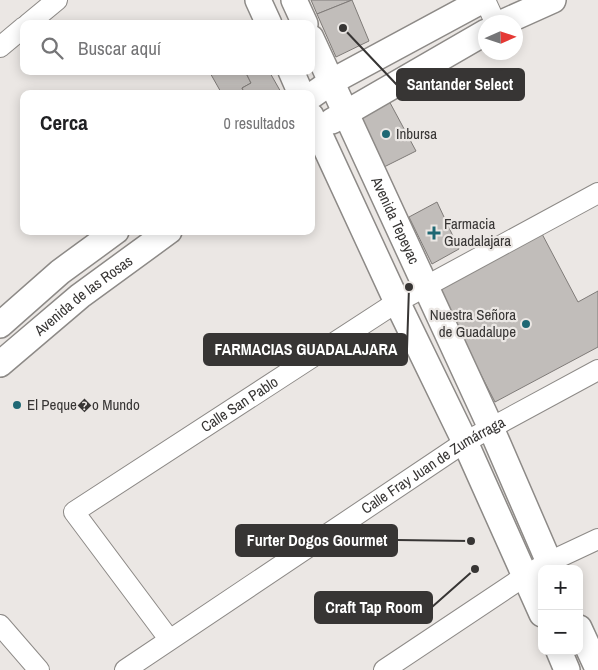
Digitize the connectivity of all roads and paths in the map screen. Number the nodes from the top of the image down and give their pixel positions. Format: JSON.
{"nodes":[{"id":1,"x":56,"y":0,"type":"edge"},
{"id":2,"x":258,"y":0,"type":"edge"},
{"id":3,"x":294,"y":0,"type":"edge"},
{"id":4,"x":484,"y":0,"type":"edge"},
{"id":5,"x":553,"y":0,"type":"edge"},
{"id":6,"x":492,"y":15,"type":"edge"},
{"id":7,"x":520,"y":15,"type":"edge"},
{"id":8,"x":33,"y":20,"type":"edge"},
{"id":9,"x":267,"y":20,"type":"edge"},
{"id":10,"x":302,"y":20,"type":"edge"},
{"id":11,"x":20,"y":31,"type":"edge"},
{"id":12,"x":478,"y":37,"type":"edge"},
{"id":13,"x":0,"y":47,"type":"edge"},
{"id":14,"x":315,"y":58,"type":"edge"},
{"id":15,"x":293,"y":75,"type":"edge"},
{"id":16,"x":321,"y":89,"type":"edge"},
{"id":17,"x":299,"y":90,"type":"edge"},
{"id":18,"x":345,"y":112,"type":"junction"},
{"id":19,"x":315,"y":126,"type":"edge"},
{"id":20,"x":315,"y":131,"type":"edge"},
{"id":21,"x":598,"y":193,"type":"edge"},
{"id":22,"x":111,"y":235,"type":"edge"},
{"id":23,"x":164,"y":235,"type":"edge"},
{"id":24,"x":425,"y":286,"type":"junction"},
{"id":25,"x":397,"y":302,"type":"junction"},
{"id":26,"x":0,"y":325,"type":"edge"},
{"id":27,"x":3,"y":356,"type":"edge"},
{"id":28,"x":598,"y":370,"type":"edge"},
{"id":29,"x":491,"y":428,"type":"junction"},
{"id":30,"x":465,"y":442,"type":"junction"},
{"id":31,"x":598,"y":539,"type":"edge"},
{"id":32,"x":551,"y":565,"type":"edge"},
{"id":33,"x":538,"y":570,"type":"edge"},
{"id":34,"x":525,"y":576,"type":"junction"},
{"id":35,"x":540,"y":610,"type":"edge"},
{"id":36,"x":0,"y":625,"type":"edge"},
{"id":37,"x":583,"y":637,"type":"edge"},
{"id":38,"x":169,"y":639,"type":"junction"},
{"id":39,"x":561,"y":655,"type":"edge"},
{"id":40,"x":598,"y":669,"type":"edge"},
{"id":41,"x":39,"y":670,"type":"edge"},
{"id":42,"x":124,"y":670,"type":"edge"},
{"id":43,"x":384,"y":670,"type":"edge"},
{"id":44,"x":567,"y":670,"type":"edge"}],
"edges":[{"from":1,"to":8,"type":"street"},
{"from":2,"to":9,"type":"street"},
{"from":3,"to":10,"type":"street"},
{"from":4,"to":6,"type":"street"},
{"from":4,"to":16,"type":"street"},
{"from":5,"to":7,"type":"street"},
{"from":11,"to":13,"type":"street"},
{"from":12,"to":18,"type":"street"},
{"from":14,"to":16,"type":"street","name":"Avenida Tepeyac"},
{"from":15,"to":17,"type":"street"},
{"from":16,"to":18,"type":"street","name":"Avenida Tepeyac"},
{"from":18,"to":19,"type":"street"},
{"from":18,"to":24,"type":"street","name":"Avenida Tepeyac"},
{"from":20,"to":25,"type":"street"},
{"from":21,"to":24,"type":"street","name":"Calle San Pablo"},
{"from":22,"to":26,"type":"street","name":"Avenida de las Rosas"},
{"from":23,"to":27,"type":"street","name":"Avenida de las Rosas"},
{"from":24,"to":25,"type":"street","name":"Calle San Pablo"},
{"from":24,"to":29,"type":"street","name":"Avenida Tepeyac"},
{"from":25,"to":30,"type":"street"},
{"from":25,"to":38,"type":"street","name":"Calle San Pablo"},
{"from":28,"to":29,"type":"street","name":"Calle Fray Juan de Zumárraga"},
{"from":29,"to":30,"type":"street","name":"Calle Fray Juan de Zumárraga"},
{"from":29,"to":32,"type":"street","name":"Avenida Tepeyac"},
{"from":30,"to":34,"type":"street"},
{"from":30,"to":38,"type":"street","name":"Calle Fray Juan de Zumárraga"},
{"from":31,"to":32,"type":"street"},
{"from":33,"to":34,"type":"street"},
{"from":34,"to":35,"type":"street"},
{"from":34,"to":43,"type":"street"},
{"from":36,"to":41,"type":"street"},
{"from":37,"to":40,"type":"street"},
{"from":38,"to":42,"type":"street","name":"Calle Fray Juan de Zumárraga"},
{"from":39,"to":44,"type":"street"}]}
